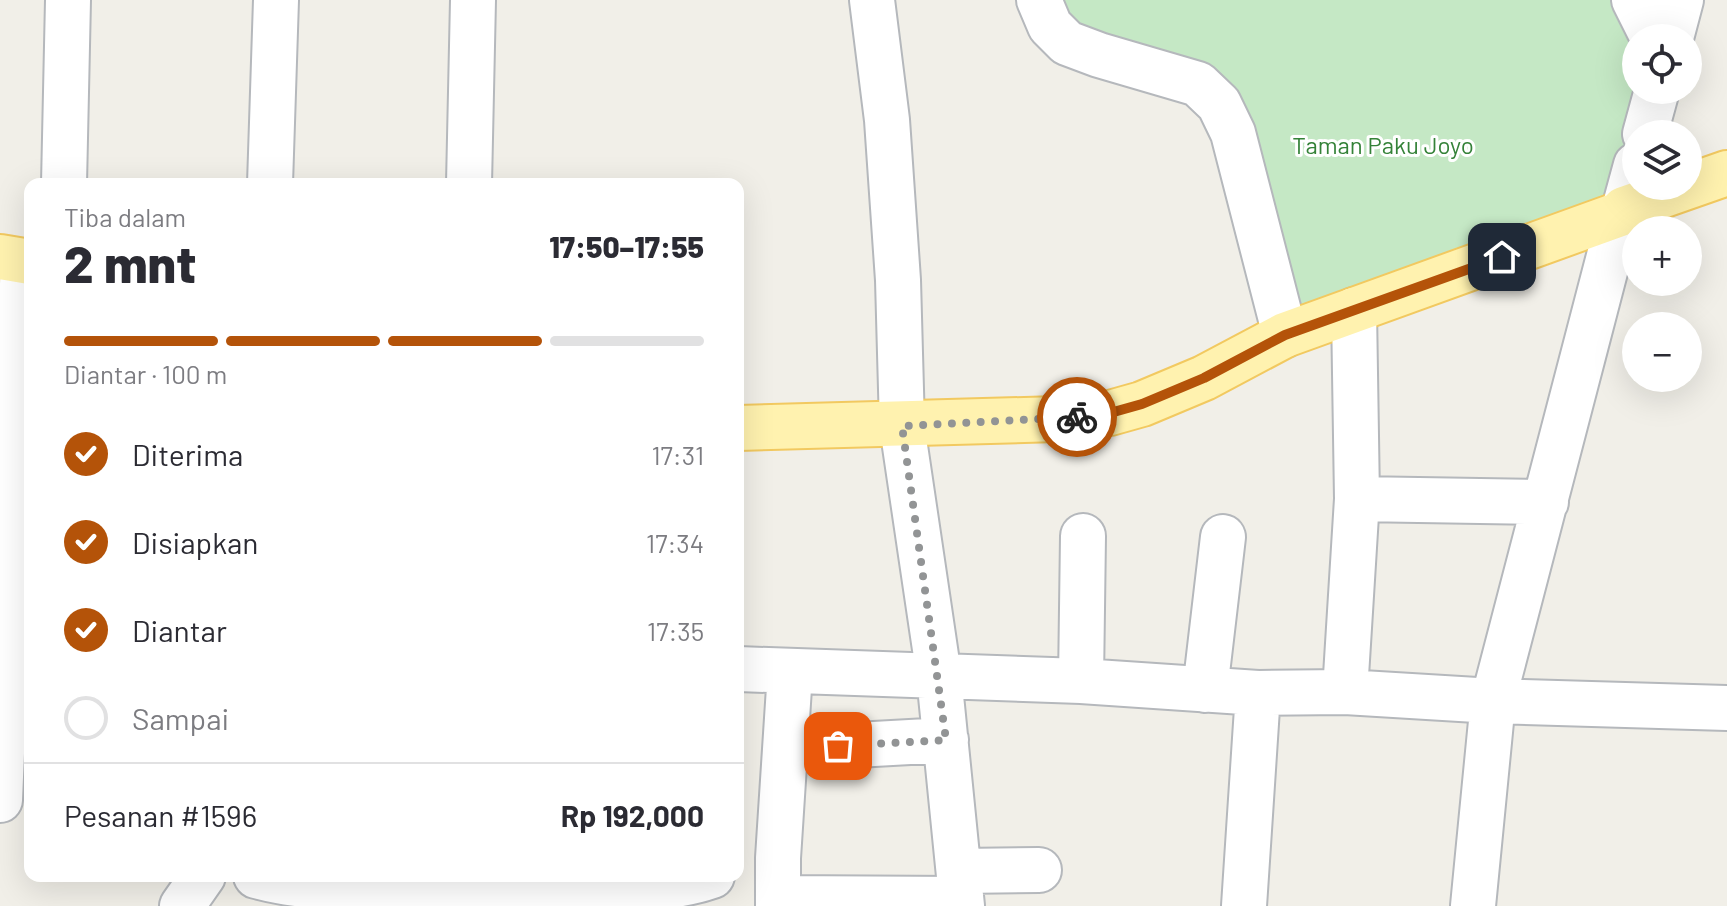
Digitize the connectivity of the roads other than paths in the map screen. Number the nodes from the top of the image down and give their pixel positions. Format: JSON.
{"nodes":[{"id":1,"x":68,"y":0,"type":"edge"},
{"id":2,"x":276,"y":0,"type":"edge"},
{"id":3,"x":473,"y":0,"type":"edge"},
{"id":4,"x":872,"y":0,"type":"edge"},
{"id":5,"x":1039,"y":0,"type":"edge"},
{"id":6,"x":1634,"y":0,"type":"edge"},
{"id":7,"x":1681,"y":0,"type":"edge"},
{"id":8,"x":1646,"y":24,"type":"edge"},
{"id":9,"x":1675,"y":24,"type":"edge"},
{"id":10,"x":1727,"y":173,"type":"edge"},
{"id":11,"x":64,"y":178,"type":"edge"},
{"id":12,"x":270,"y":178,"type":"edge"},
{"id":13,"x":469,"y":178,"type":"edge"},
{"id":14,"x":1625,"y":200,"type":"edge"},
{"id":15,"x":1622,"y":211,"type":"junction"},
{"id":16,"x":18,"y":260,"type":"edge"},
{"id":17,"x":1354,"y":310,"type":"junction"},
{"id":18,"x":1285,"y":335,"type":"junction"},
{"id":19,"x":902,"y":426,"type":"junction"},
{"id":20,"x":744,"y":428,"type":"edge"},
{"id":21,"x":1357,"y":499,"type":"junction"},
{"id":22,"x":1546,"y":502,"type":"junction"},
{"id":23,"x":1083,"y":536,"type":"dead end"},
{"id":24,"x":1223,"y":537,"type":"dead end"},
{"id":25,"x":744,"y":669,"type":"edge"},
{"id":26,"x":790,"y":672,"type":"junction"},
{"id":27,"x":939,"y":676,"type":"junction"},
{"id":28,"x":1081,"y":681,"type":"junction"},
{"id":29,"x":1205,"y":690,"type":"junction"},
{"id":30,"x":1345,"y":692,"type":"junction"},
{"id":31,"x":1258,"y":693,"type":"junction"},
{"id":32,"x":1493,"y":701,"type":"junction"},
{"id":33,"x":1727,"y":708,"type":"edge"},
{"id":34,"x":946,"y":740,"type":"junction"},
{"id":35,"x":838,"y":746,"type":"dead end"},
{"id":36,"x":0,"y":800,"type":"edge"},
{"id":37,"x":1039,"y":870,"type":"dead end"},
{"id":38,"x":768,"y":881,"type":"edge"},
{"id":39,"x":199,"y":882,"type":"edge"},
{"id":40,"x":290,"y":882,"type":"edge"},
{"id":41,"x":696,"y":882,"type":"edge"},
{"id":42,"x":562,"y":891,"type":"edge"},
{"id":43,"x":961,"y":892,"type":"edge"},
{"id":44,"x":182,"y":906,"type":"edge"},
{"id":45,"x":1244,"y":906,"type":"edge"},
{"id":46,"x":1473,"y":906,"type":"edge"}],
"edges":[{"from":1,"to":11,"type":"street"},
{"from":2,"to":12,"type":"street"},
{"from":3,"to":13,"type":"street"},
{"from":4,"to":19,"type":"street"},
{"from":5,"to":18,"type":"street"},
{"from":6,"to":8,"type":"street"},
{"from":7,"to":9,"type":"street"},
{"from":10,"to":15,"type":"main road"},
{"from":14,"to":15,"type":"street"},
{"from":15,"to":17,"type":"main road"},
{"from":15,"to":22,"type":"street"},
{"from":16,"to":36,"type":"street"},
{"from":17,"to":18,"type":"main road"},
{"from":17,"to":21,"type":"street"},
{"from":18,"to":19,"type":"main road"},
{"from":19,"to":20,"type":"main road"},
{"from":19,"to":27,"type":"street"},
{"from":21,"to":22,"type":"street"},
{"from":21,"to":30,"type":"street"},
{"from":22,"to":32,"type":"street"},
{"from":23,"to":28,"type":"street"},
{"from":24,"to":29,"type":"street"},
{"from":25,"to":26,"type":"street"},
{"from":26,"to":27,"type":"street"},
{"from":26,"to":38,"type":"street"},
{"from":27,"to":28,"type":"street"},
{"from":27,"to":34,"type":"street"},
{"from":28,"to":29,"type":"street"},
{"from":29,"to":31,"type":"street"},
{"from":30,"to":31,"type":"street"},
{"from":30,"to":32,"type":"street"},
{"from":31,"to":45,"type":"street"},
{"from":32,"to":33,"type":"street"},
{"from":32,"to":46,"type":"street"},
{"from":34,"to":35,"type":"street"},
{"from":34,"to":43,"type":"street"},
{"from":37,"to":43,"type":"street"},
{"from":38,"to":43,"type":"street"},
{"from":39,"to":44,"type":"street"},
{"from":40,"to":42,"type":"street"},
{"from":41,"to":42,"type":"street"}]}
